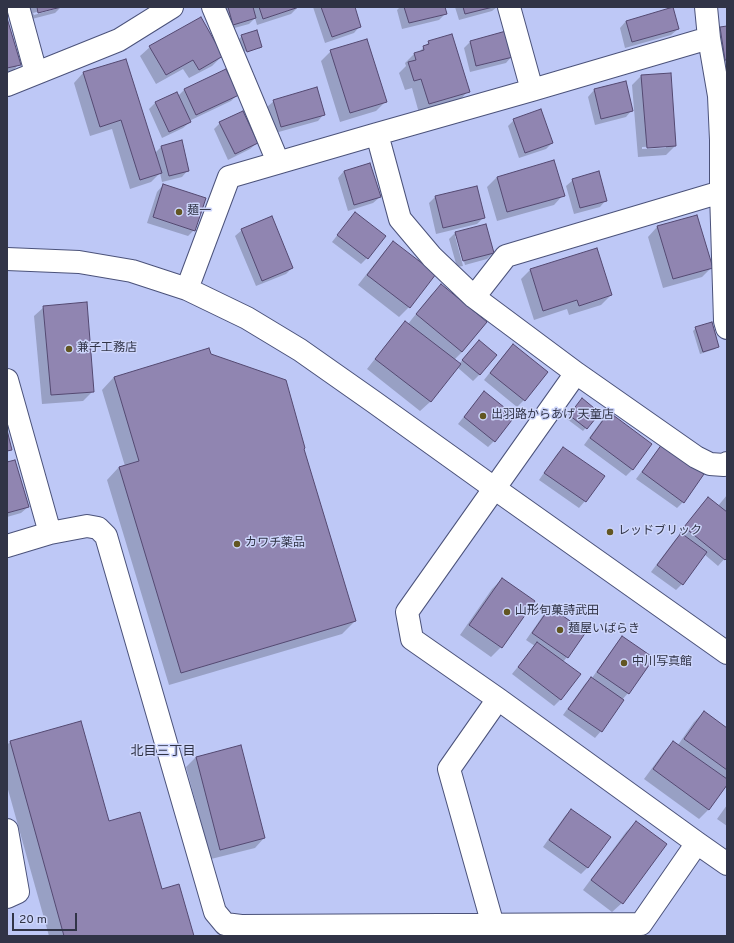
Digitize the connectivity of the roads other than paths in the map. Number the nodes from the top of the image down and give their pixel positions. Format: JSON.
{"nodes":[{"id":1,"x":18,"y":7,"type":"edge"},
{"id":2,"x":172,"y":7,"type":"edge"},
{"id":3,"x":213,"y":7,"type":"edge"},
{"id":4,"x":509,"y":7,"type":"edge"},
{"id":5,"x":706,"y":7,"type":"edge"},
{"id":6,"x":709,"y":38,"type":"junction"},
{"id":7,"x":36,"y":73,"type":"junction"},
{"id":8,"x":7,"y":86,"type":"edge"},
{"id":9,"x":532,"y":90,"type":"junction"},
{"id":10,"x":376,"y":134,"type":"junction"},
{"id":11,"x":278,"y":162,"type":"junction"},
{"id":12,"x":721,"y":192,"type":"junction"},
{"id":13,"x":7,"y":259,"type":"edge"},
{"id":14,"x":187,"y":289,"type":"junction"},
{"id":15,"x":474,"y":298,"type":"junction"},
{"id":16,"x":727,"y":328,"type":"edge"},
{"id":17,"x":576,"y":373,"type":"junction"},
{"id":18,"x":7,"y":380,"type":"edge"},
{"id":19,"x":727,"y":463,"type":"edge"},
{"id":20,"x":494,"y":488,"type":"junction"},
{"id":21,"x":50,"y":534,"type":"junction"},
{"id":22,"x":7,"y":546,"type":"edge"},
{"id":23,"x":727,"y":653,"type":"edge"},
{"id":24,"x":498,"y":699,"type":"junction"},
{"id":25,"x":7,"y":830,"type":"edge"},
{"id":26,"x":697,"y":843,"type":"junction"},
{"id":27,"x":727,"y":864,"type":"edge"},
{"id":28,"x":7,"y":897,"type":"edge"},
{"id":29,"x":494,"y":930,"type":"edge"}],
"edges":[{"from":1,"to":7,"type":"street"},
{"from":2,"to":7,"type":"street"},
{"from":3,"to":11,"type":"street"},
{"from":4,"to":9,"type":"street"},
{"from":5,"to":6,"type":"street"},
{"from":6,"to":9,"type":"street"},
{"from":6,"to":12,"type":"street"},
{"from":7,"to":8,"type":"street"},
{"from":9,"to":10,"type":"street"},
{"from":10,"to":11,"type":"street"},
{"from":10,"to":15,"type":"street"},
{"from":11,"to":14,"type":"street"},
{"from":12,"to":15,"type":"street"},
{"from":12,"to":16,"type":"street"},
{"from":13,"to":14,"type":"street"},
{"from":14,"to":20,"type":"street"},
{"from":15,"to":17,"type":"street"},
{"from":17,"to":19,"type":"street"},
{"from":17,"to":20,"type":"street"},
{"from":18,"to":21,"type":"street"},
{"from":20,"to":23,"type":"street"},
{"from":20,"to":24,"type":"street"},
{"from":21,"to":22,"type":"street"},
{"from":21,"to":29,"type":"street"},
{"from":24,"to":26,"type":"street"},
{"from":24,"to":29,"type":"street"},
{"from":25,"to":28,"type":"street"},
{"from":26,"to":27,"type":"street"},
{"from":26,"to":29,"type":"street"}]}
